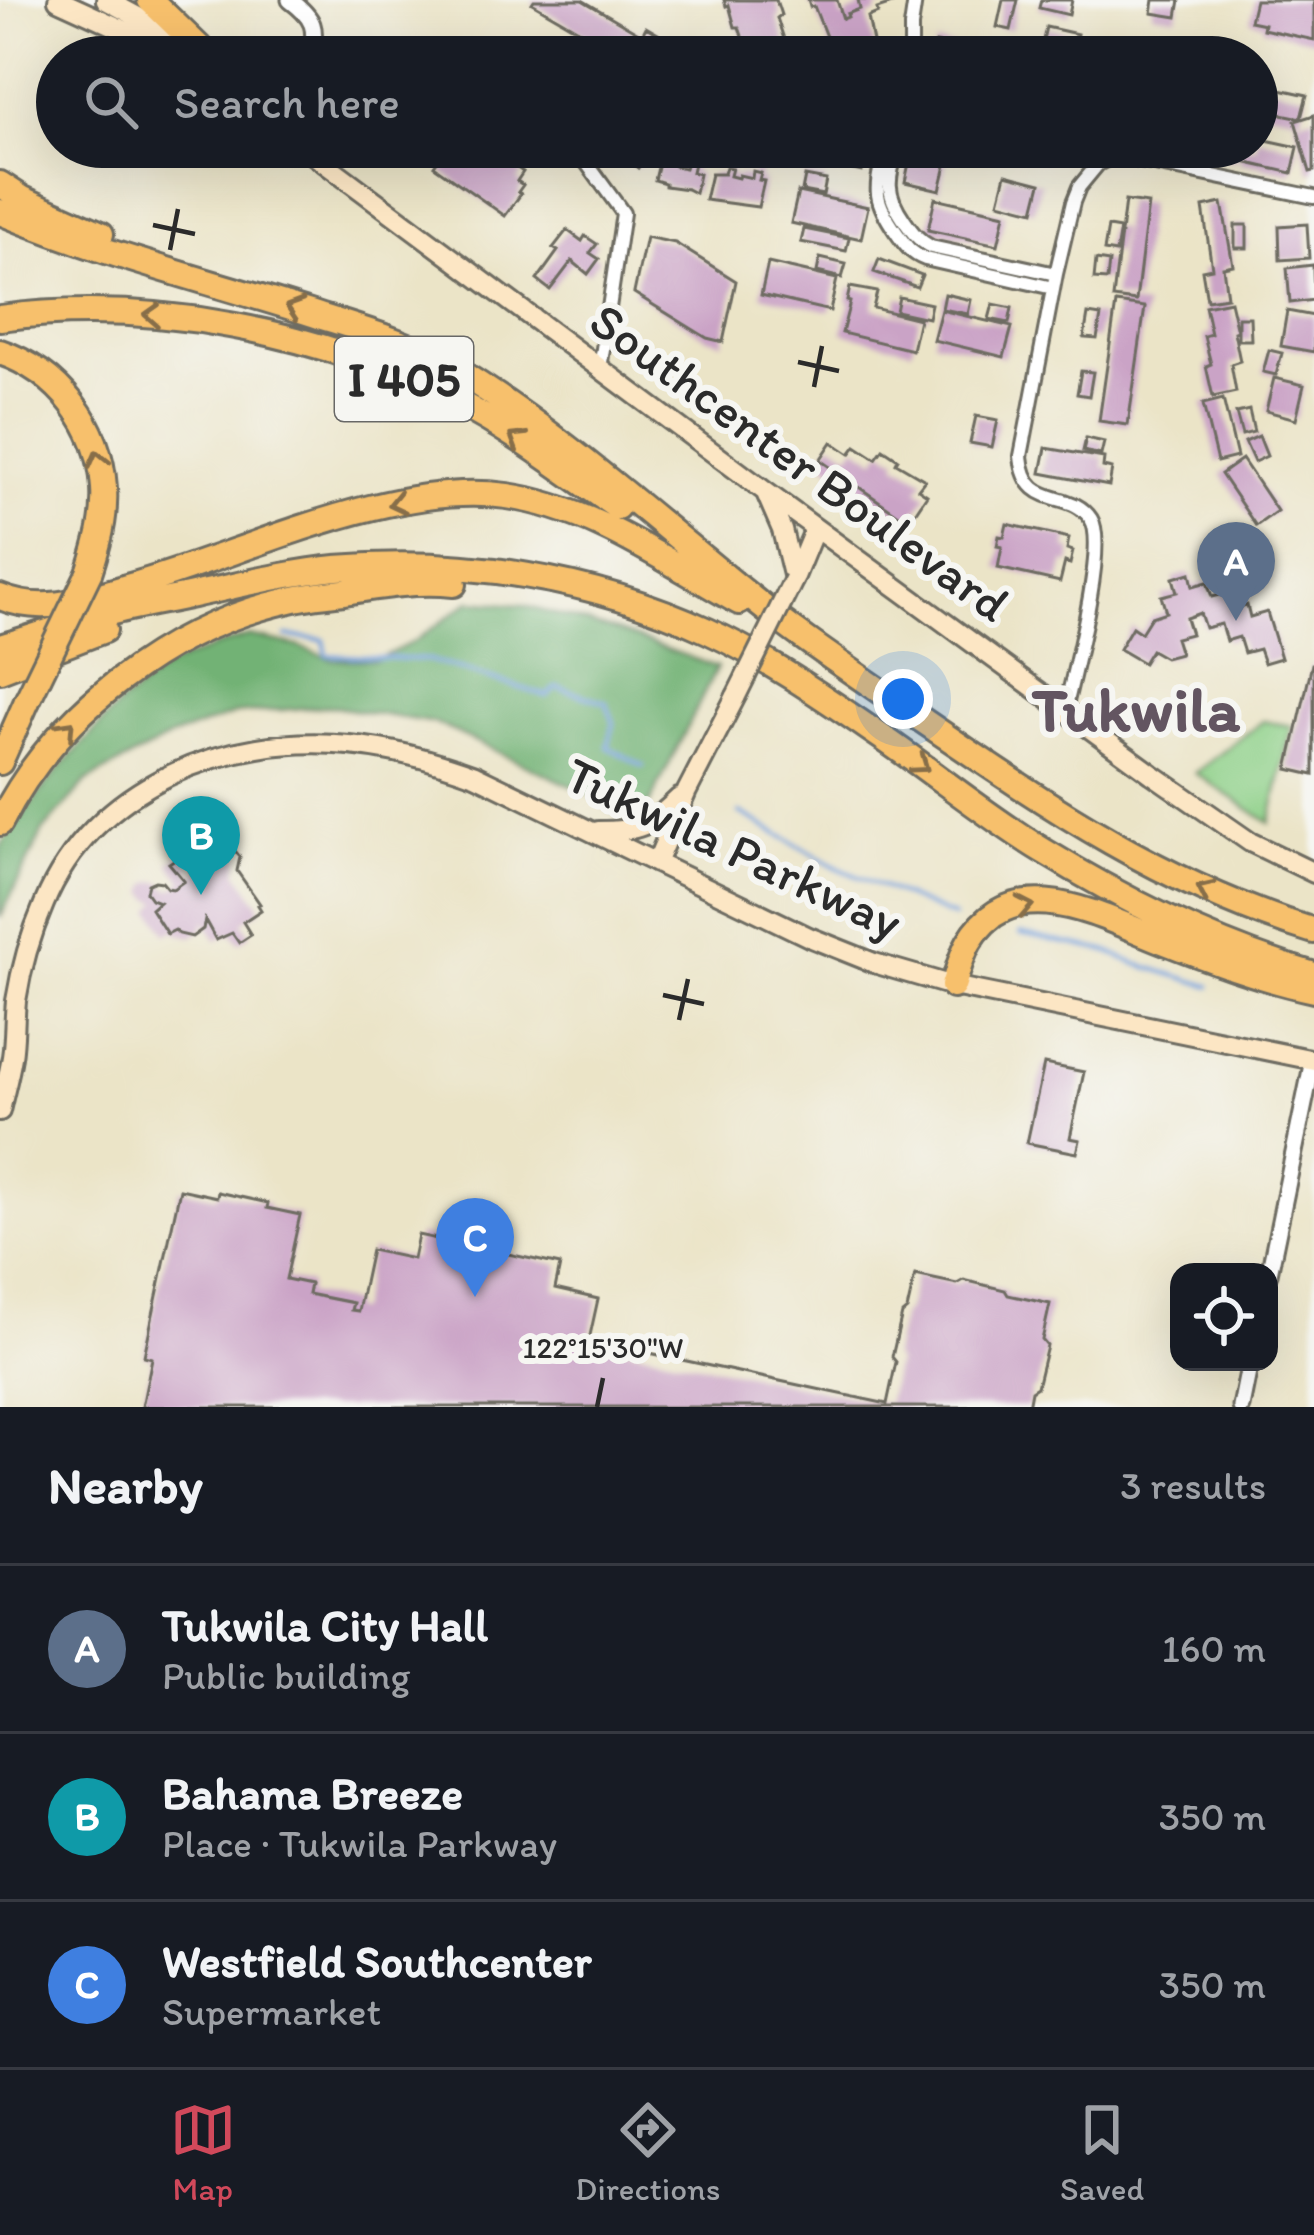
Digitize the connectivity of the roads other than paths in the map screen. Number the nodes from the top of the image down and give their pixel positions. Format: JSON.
{"nodes":[{"id":1,"x":58,"y":0,"type":"edge"},
{"id":2,"x":106,"y":0,"type":"edge"},
{"id":3,"x":149,"y":0,"type":"edge"},
{"id":4,"x":290,"y":0,"type":"edge"},
{"id":5,"x":915,"y":0,"type":"edge"},
{"id":6,"x":135,"y":36,"type":"edge"},
{"id":7,"x":169,"y":36,"type":"edge"},
{"id":8,"x":184,"y":36,"type":"edge"},
{"id":9,"x":316,"y":36,"type":"edge"},
{"id":10,"x":910,"y":36,"type":"edge"},
{"id":11,"x":330,"y":168,"type":"edge"},
{"id":12,"x":590,"y":168,"type":"edge"},
{"id":13,"x":880,"y":168,"type":"edge"},
{"id":14,"x":892,"y":168,"type":"edge"},
{"id":15,"x":1094,"y":168,"type":"edge"},
{"id":16,"x":1178,"y":168,"type":"edge"},
{"id":17,"x":0,"y":184,"type":"edge"},
{"id":18,"x":1314,"y":197,"type":"edge"},
{"id":19,"x":0,"y":212,"type":"edge"},
{"id":20,"x":1054,"y":281,"type":"junction"},
{"id":21,"x":225,"y":286,"type":"junction"},
{"id":22,"x":0,"y":318,"type":"edge"},
{"id":23,"x":0,"y":352,"type":"edge"},
{"id":24,"x":600,"y":369,"type":"junction"},
{"id":25,"x":766,"y":492,"type":"junction"},
{"id":26,"x":815,"y":528,"type":"junction"},
{"id":27,"x":794,"y":579,"type":"junction"},
{"id":28,"x":207,"y":592,"type":"junction"},
{"id":29,"x":0,"y":597,"type":"edge"},
{"id":30,"x":753,"y":599,"type":"junction"},
{"id":31,"x":809,"y":642,"type":"junction"},
{"id":32,"x":0,"y":647,"type":"edge"},
{"id":33,"x":753,"y":655,"type":"junction"},
{"id":34,"x":0,"y":670,"type":"edge"},
{"id":35,"x":1065,"y":710,"type":"junction"},
{"id":36,"x":0,"y":762,"type":"edge"},
{"id":37,"x":687,"y":791,"type":"junction"},
{"id":38,"x":0,"y":824,"type":"edge"},
{"id":39,"x":590,"y":830,"type":"junction"},
{"id":40,"x":656,"y":862,"type":"junction"},
{"id":41,"x":1314,"y":872,"type":"edge"},
{"id":42,"x":1314,"y":931,"type":"edge"},
{"id":43,"x":1314,"y":975,"type":"edge"},
{"id":44,"x":953,"y":986,"type":"junction"},
{"id":45,"x":1314,"y":990,"type":"edge"},
{"id":46,"x":16,"y":999,"type":"junction"},
{"id":47,"x":0,"y":1037,"type":"edge"},
{"id":48,"x":1314,"y":1060,"type":"edge"},
{"id":49,"x":0,"y":1111,"type":"edge"},
{"id":50,"x":1271,"y":1263,"type":"edge"},
{"id":51,"x":1248,"y":1371,"type":"edge"},
{"id":52,"x":1241,"y":1407,"type":"edge"}],
"edges":[{"from":1,"to":6,"type":"main road"},
{"from":2,"to":7,"type":"main road"},
{"from":3,"to":8,"type":"highway"},
{"from":4,"to":9,"type":"street"},
{"from":5,"to":10,"type":"street"},
{"from":11,"to":24,"type":"main road","name":"Southcenter Boulevard"},
{"from":12,"to":24,"type":"street"},
{"from":13,"to":20,"type":"street"},
{"from":14,"to":20,"type":"street"},
{"from":15,"to":20,"type":"street"},
{"from":16,"to":18,"type":"street"},
{"from":17,"to":21,"type":"highway"},
{"from":19,"to":21,"type":"highway"},
{"from":20,"to":35,"type":"street"},
{"from":30,"to":21,"type":"highway","one_way":true},
{"from":30,"to":22,"type":"highway","number":"I 405","one_way":true},
{"from":36,"to":23,"type":"highway","one_way":true,"bridge":true},
{"from":24,"to":25,"type":"main road","name":"Southcenter Boulevard"},
{"from":25,"to":26,"type":"main road","name":"Southcenter Boulevard"},
{"from":25,"to":27,"type":"main road"},
{"from":26,"to":27,"type":"main road"},
{"from":26,"to":35,"type":"main road","name":"Southcenter Boulevard"},
{"from":27,"to":37,"type":"main road","bridge":true},
{"from":28,"to":32,"type":"highway"},
{"from":28,"to":33,"type":"highway"},
{"from":28,"to":34,"type":"highway"},
{"from":31,"to":29,"type":"highway","one_way":true},
{"from":30,"to":31,"type":"highway","number":"I 405"},
{"from":42,"to":31,"type":"highway","number":"I 405","one_way":true},
{"from":38,"to":33,"type":"highway","one_way":true},
{"from":33,"to":43,"type":"highway","one_way":true},
{"from":35,"to":41,"type":"main road","name":"Southcenter Boulevard"},
{"from":37,"to":39,"type":"main road"},
{"from":37,"to":40,"type":"main road"},
{"from":39,"to":40,"type":"main road","name":"Tukwila Parkway"},
{"from":39,"to":46,"type":"main road","name":"Tukwila Parkway"},
{"from":40,"to":44,"type":"main road","name":"Tukwila Parkway"},
{"from":44,"to":45,"type":"highway","one_way":true},
{"from":44,"to":48,"type":"main road","name":"Tukwila Parkway"},
{"from":46,"to":47,"type":"main road"},
{"from":46,"to":49,"type":"main road"},
{"from":48,"to":50,"type":"street"},
{"from":51,"to":52,"type":"street"}]}
